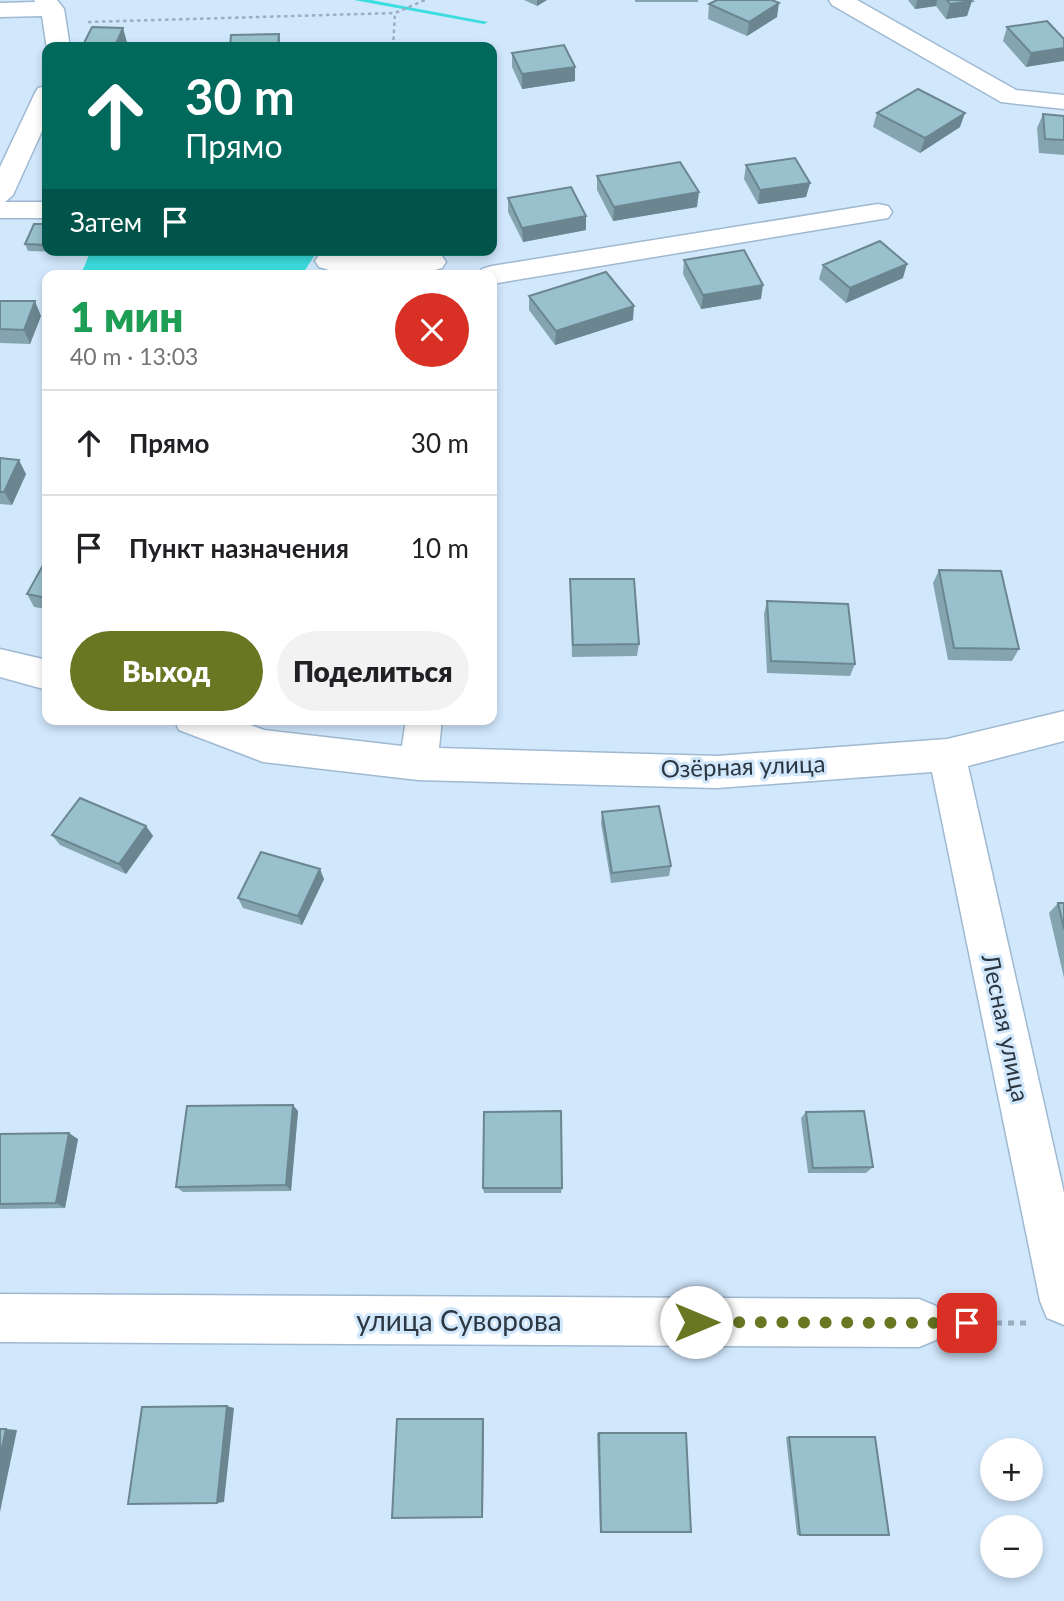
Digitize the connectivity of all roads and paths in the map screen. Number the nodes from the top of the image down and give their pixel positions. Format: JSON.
{"nodes":[{"id":1,"x":425,"y":0,"type":"edge"},
{"id":2,"x":840,"y":0,"type":"edge"},
{"id":3,"x":0,"y":10,"type":"edge"},
{"id":4,"x":51,"y":11,"type":"edge"},
{"id":5,"x":395,"y":13,"type":"junction"},
{"id":6,"x":57,"y":42,"type":"edge"},
{"id":7,"x":393,"y":42,"type":"edge"},
{"id":8,"x":1064,"y":102,"type":"edge"},
{"id":9,"x":42,"y":104,"type":"edge"},
{"id":10,"x":0,"y":195,"type":"edge"},
{"id":11,"x":0,"y":210,"type":"edge"},
{"id":12,"x":42,"y":210,"type":"edge"},
{"id":13,"x":878,"y":212,"type":"dead end"},
{"id":14,"x":329,"y":261,"type":"dead end"},
{"id":15,"x":431,"y":262,"type":"edge"},
{"id":16,"x":497,"y":274,"type":"edge"},
{"id":17,"x":0,"y":663,"type":"edge"},
{"id":18,"x":42,"y":674,"type":"edge"},
{"id":19,"x":207,"y":725,"type":"edge"},
{"id":20,"x":423,"y":725,"type":"edge"},
{"id":21,"x":1064,"y":726,"type":"edge"},
{"id":22,"x":947,"y":755,"type":"junction"},
{"id":23,"x":418,"y":764,"type":"junction"},
{"id":24,"x":1051,"y":1312,"type":"edge"},
{"id":25,"x":0,"y":1318,"type":"edge"},
{"id":26,"x":919,"y":1323,"type":"joint"}],
"edges":[{"from":1,"to":5,"type":"path"},
{"from":2,"to":8,"type":"street"},
{"from":3,"to":4,"type":"street"},
{"from":4,"to":5,"type":"path"},
{"from":4,"to":6,"type":"street"},
{"from":5,"to":7,"type":"path"},
{"from":9,"to":10,"type":"street"},
{"from":11,"to":12,"type":"street"},
{"from":13,"to":16,"type":"street"},
{"from":14,"to":15,"type":"street"},
{"from":17,"to":18,"type":"street"},
{"from":19,"to":23,"type":"street","name":"Озёрная улица"},
{"from":20,"to":23,"type":"street"},
{"from":21,"to":22,"type":"street","name":"Озёрная улица"},
{"from":22,"to":23,"type":"street","name":"Озёрная улица"},
{"from":22,"to":24,"type":"street","name":"Лесная улица"},
{"from":24,"to":26,"type":"path"},
{"from":25,"to":26,"type":"street","name":"улица Суворова"}]}
